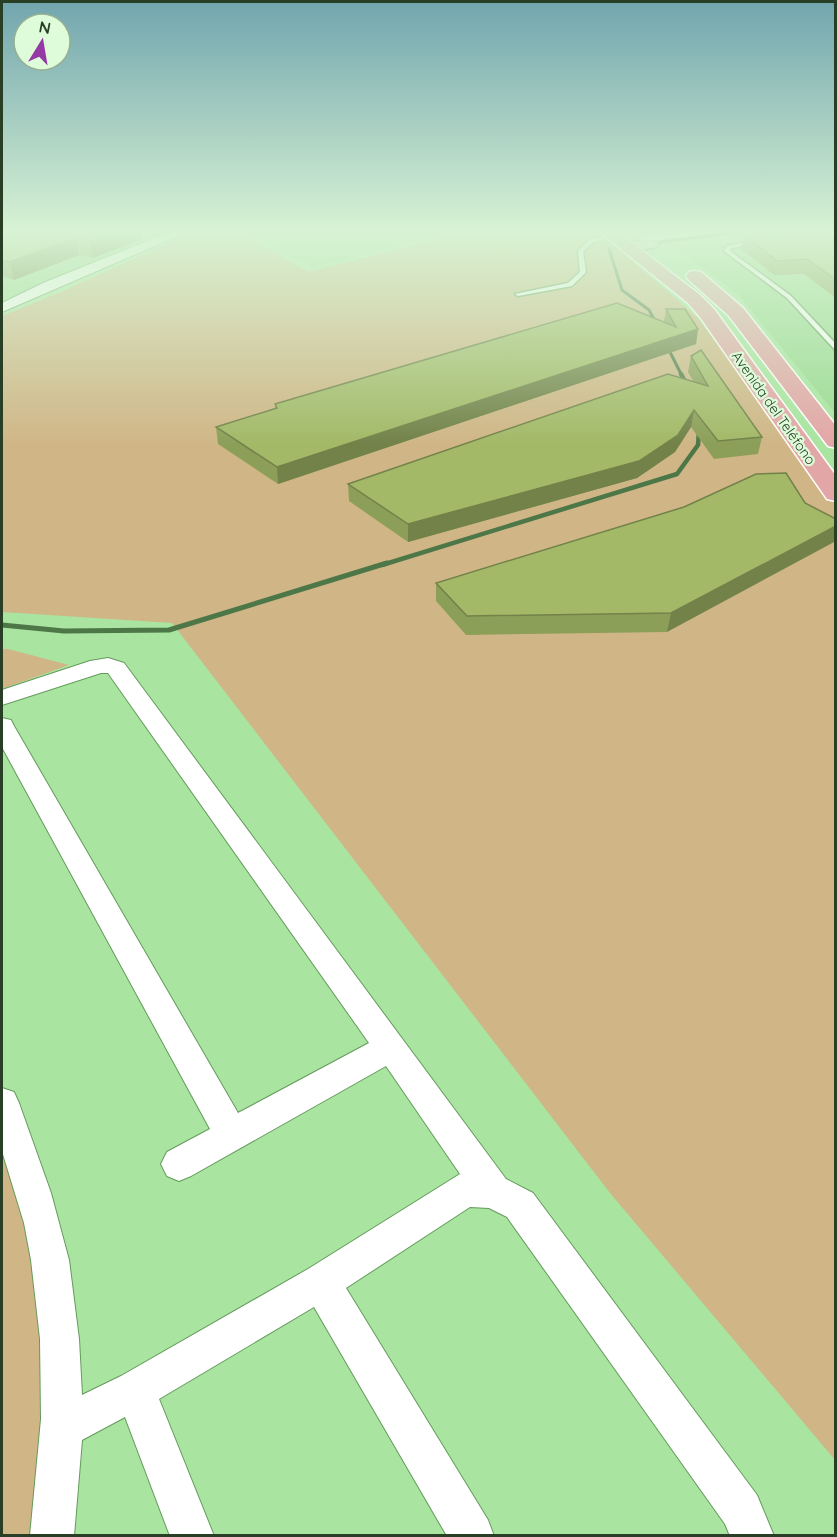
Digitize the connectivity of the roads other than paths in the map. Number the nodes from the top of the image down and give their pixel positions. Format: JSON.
{"nodes":[{"id":1,"x":19,"y":301,"type":"edge"},
{"id":2,"x":696,"y":301,"type":"edge"},
{"id":3,"x":725,"y":301,"type":"edge"},
{"id":4,"x":792,"y":301,"type":"edge"},
{"id":5,"x":2,"y":309,"type":"edge"},
{"id":6,"x":836,"y":349,"type":"edge"},
{"id":7,"x":836,"y":441,"type":"edge"},
{"id":8,"x":836,"y":495,"type":"edge"},
{"id":9,"x":2,"y":698,"type":"edge"},
{"id":10,"x":2,"y":726,"type":"edge"},
{"id":11,"x":391,"y":1047,"type":"junction"},
{"id":12,"x":2,"y":1103,"type":"edge"},
{"id":13,"x":232,"y":1135,"type":"junction"},
{"id":14,"x":179,"y":1164,"type":"dead end"},
{"id":15,"x":493,"y":1191,"type":"junction"},
{"id":16,"x":321,"y":1282,"type":"junction"},
{"id":17,"x":135,"y":1390,"type":"junction"},
{"id":18,"x":61,"y":1428,"type":"junction"},
{"id":19,"x":52,"y":1536,"type":"edge"},
{"id":20,"x":192,"y":1536,"type":"edge"},
{"id":21,"x":472,"y":1536,"type":"edge"},
{"id":22,"x":752,"y":1536,"type":"edge"}],
"edges":[{"from":1,"to":5,"type":"street"},
{"from":2,"to":8,"type":"main road","name":"Avenida del Teléfono"},
{"from":3,"to":7,"type":"main road","name":"Avenida del Teléfono"},
{"from":4,"to":6,"type":"lane"},
{"from":9,"to":11,"type":"street"},
{"from":10,"to":13,"type":"street"},
{"from":11,"to":13,"type":"street"},
{"from":11,"to":15,"type":"street"},
{"from":12,"to":18,"type":"street"},
{"from":13,"to":14,"type":"street"},
{"from":15,"to":16,"type":"street"},
{"from":15,"to":22,"type":"street"},
{"from":16,"to":17,"type":"street"},
{"from":16,"to":21,"type":"street"},
{"from":17,"to":18,"type":"street"},
{"from":17,"to":20,"type":"street"},
{"from":18,"to":19,"type":"street"}]}
